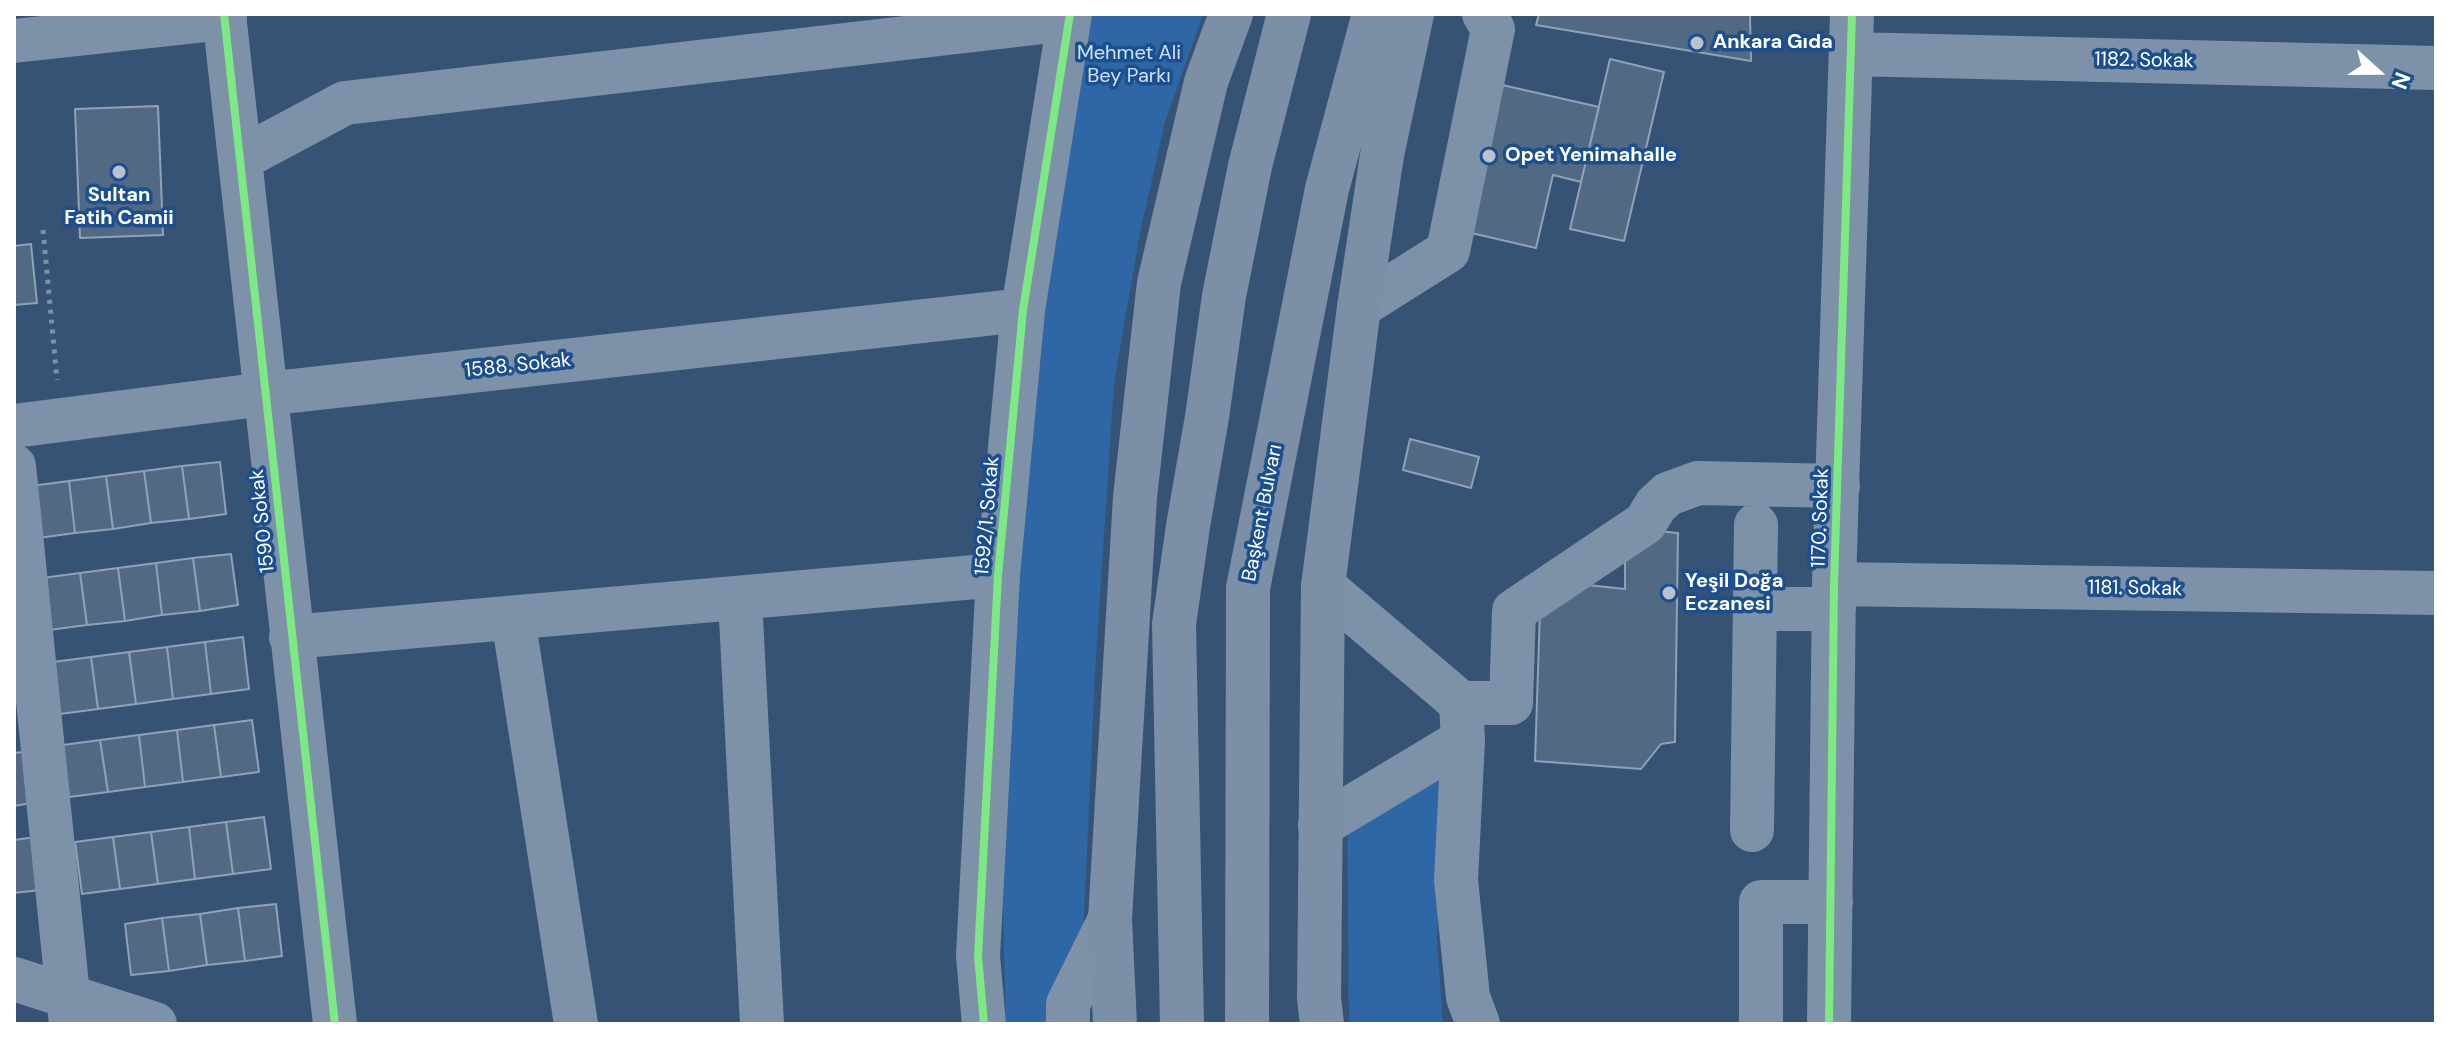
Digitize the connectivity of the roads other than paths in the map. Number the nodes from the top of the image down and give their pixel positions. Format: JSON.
{"nodes":[{"id":1,"x":1231,"y":14,"type":"edge"},
{"id":2,"x":1289,"y":14,"type":"edge"},
{"id":3,"x":1374,"y":14,"type":"edge"},
{"id":4,"x":1412,"y":14,"type":"edge"},
{"id":5,"x":1484,"y":14,"type":"edge"},
{"id":6,"x":225,"y":16,"type":"edge"},
{"id":7,"x":1047,"y":18,"type":"edge"},
{"id":8,"x":1852,"y":34,"type":"edge"},
{"id":9,"x":14,"y":41,"type":"edge"},
{"id":10,"x":2436,"y":68,"type":"edge"},
{"id":11,"x":240,"y":159,"type":"junction"},
{"id":12,"x":1359,"y":307,"type":"junction"},
{"id":13,"x":1023,"y":310,"type":"junction"},
{"id":14,"x":265,"y":394,"type":"junction"},
{"id":15,"x":14,"y":426,"type":"edge"},
{"id":16,"x":14,"y":466,"type":"edge"},
{"id":17,"x":1838,"y":486,"type":"junction"},
{"id":18,"x":1756,"y":525,"type":"dead end"},
{"id":19,"x":998,"y":575,"type":"junction"},
{"id":20,"x":1323,"y":586,"type":"junction"},
{"id":21,"x":2436,"y":593,"type":"edge"},
{"id":22,"x":1834,"y":596,"type":"junction"},
{"id":23,"x":740,"y":598,"type":"junction"},
{"id":24,"x":1755,"y":609,"type":"junction"},
{"id":25,"x":513,"y":618,"type":"junction"},
{"id":26,"x":291,"y":637,"type":"junction"},
{"id":27,"x":1462,"y":721,"type":"junction"},
{"id":28,"x":1320,"y":826,"type":"junction"},
{"id":29,"x":1752,"y":830,"type":"dead end"},
{"id":30,"x":1831,"y":902,"type":"junction"},
{"id":31,"x":1110,"y":919,"type":"junction"},
{"id":32,"x":14,"y":979,"type":"edge"},
{"id":33,"x":70,"y":1010,"type":"edge"},
{"id":34,"x":1318,"y":1015,"type":"edge"},
{"id":35,"x":155,"y":1024,"type":"edge"},
{"id":36,"x":335,"y":1024,"type":"edge"},
{"id":37,"x":576,"y":1024,"type":"edge"},
{"id":38,"x":762,"y":1024,"type":"edge"},
{"id":39,"x":984,"y":1024,"type":"edge"},
{"id":40,"x":1068,"y":1024,"type":"edge"},
{"id":41,"x":1115,"y":1024,"type":"edge"},
{"id":42,"x":1182,"y":1024,"type":"edge"},
{"id":43,"x":1247,"y":1024,"type":"edge"},
{"id":44,"x":1478,"y":1024,"type":"edge"},
{"id":45,"x":1761,"y":1024,"type":"edge"},
{"id":46,"x":1829,"y":1024,"type":"edge"}],
"edges":[{"from":1,"to":31,"type":"main road"},
{"from":2,"to":42,"type":"main road"},
{"from":3,"to":43,"type":"main road","name":"Başkent Bulvarı"},
{"from":4,"to":12,"type":"main road"},
{"from":5,"to":12,"type":"street"},
{"from":6,"to":9,"type":"street"},
{"from":6,"to":11,"type":"street","name":"1590 Sokak"},
{"from":7,"to":11,"type":"street"},
{"from":7,"to":13,"type":"street","name":"1592/1. Sokak"},
{"from":8,"to":10,"type":"street","name":"1182. Sokak"},
{"from":8,"to":17,"type":"street","name":"1170. Sokak"},
{"from":11,"to":14,"type":"street","name":"1590 Sokak"},
{"from":12,"to":20,"type":"main road"},
{"from":13,"to":14,"type":"street","name":"1588. Sokak"},
{"from":13,"to":19,"type":"street","name":"1592/1. Sokak"},
{"from":14,"to":15,"type":"street","name":"1588. Sokak"},
{"from":14,"to":26,"type":"street","name":"1590 Sokak"},
{"from":16,"to":33,"type":"street"},
{"from":17,"to":22,"type":"street","name":"1170. Sokak"},
{"from":17,"to":27,"type":"street"},
{"from":18,"to":24,"type":"street"},
{"from":19,"to":23,"type":"street"},
{"from":19,"to":39,"type":"street","name":"1592/1. Sokak"},
{"from":20,"to":27,"type":"street"},
{"from":20,"to":28,"type":"main road"},
{"from":21,"to":22,"type":"street","name":"1181. Sokak"},
{"from":22,"to":24,"type":"street","name":"1181. Sokak"},
{"from":22,"to":30,"type":"street","name":"1170. Sokak"},
{"from":23,"to":25,"type":"street"},
{"from":23,"to":38,"type":"street"},
{"from":24,"to":29,"type":"street"},
{"from":25,"to":26,"type":"street"},
{"from":25,"to":37,"type":"street"},
{"from":26,"to":36,"type":"street","name":"1590 Sokak"},
{"from":27,"to":28,"type":"street"},
{"from":27,"to":44,"type":"street"},
{"from":28,"to":34,"type":"main road"},
{"from":30,"to":45,"type":"street"},
{"from":30,"to":46,"type":"street","name":"1170. Sokak"},
{"from":31,"to":40,"type":"street"},
{"from":31,"to":41,"type":"main road"},
{"from":32,"to":33,"type":"street"},
{"from":33,"to":35,"type":"street"}]}
